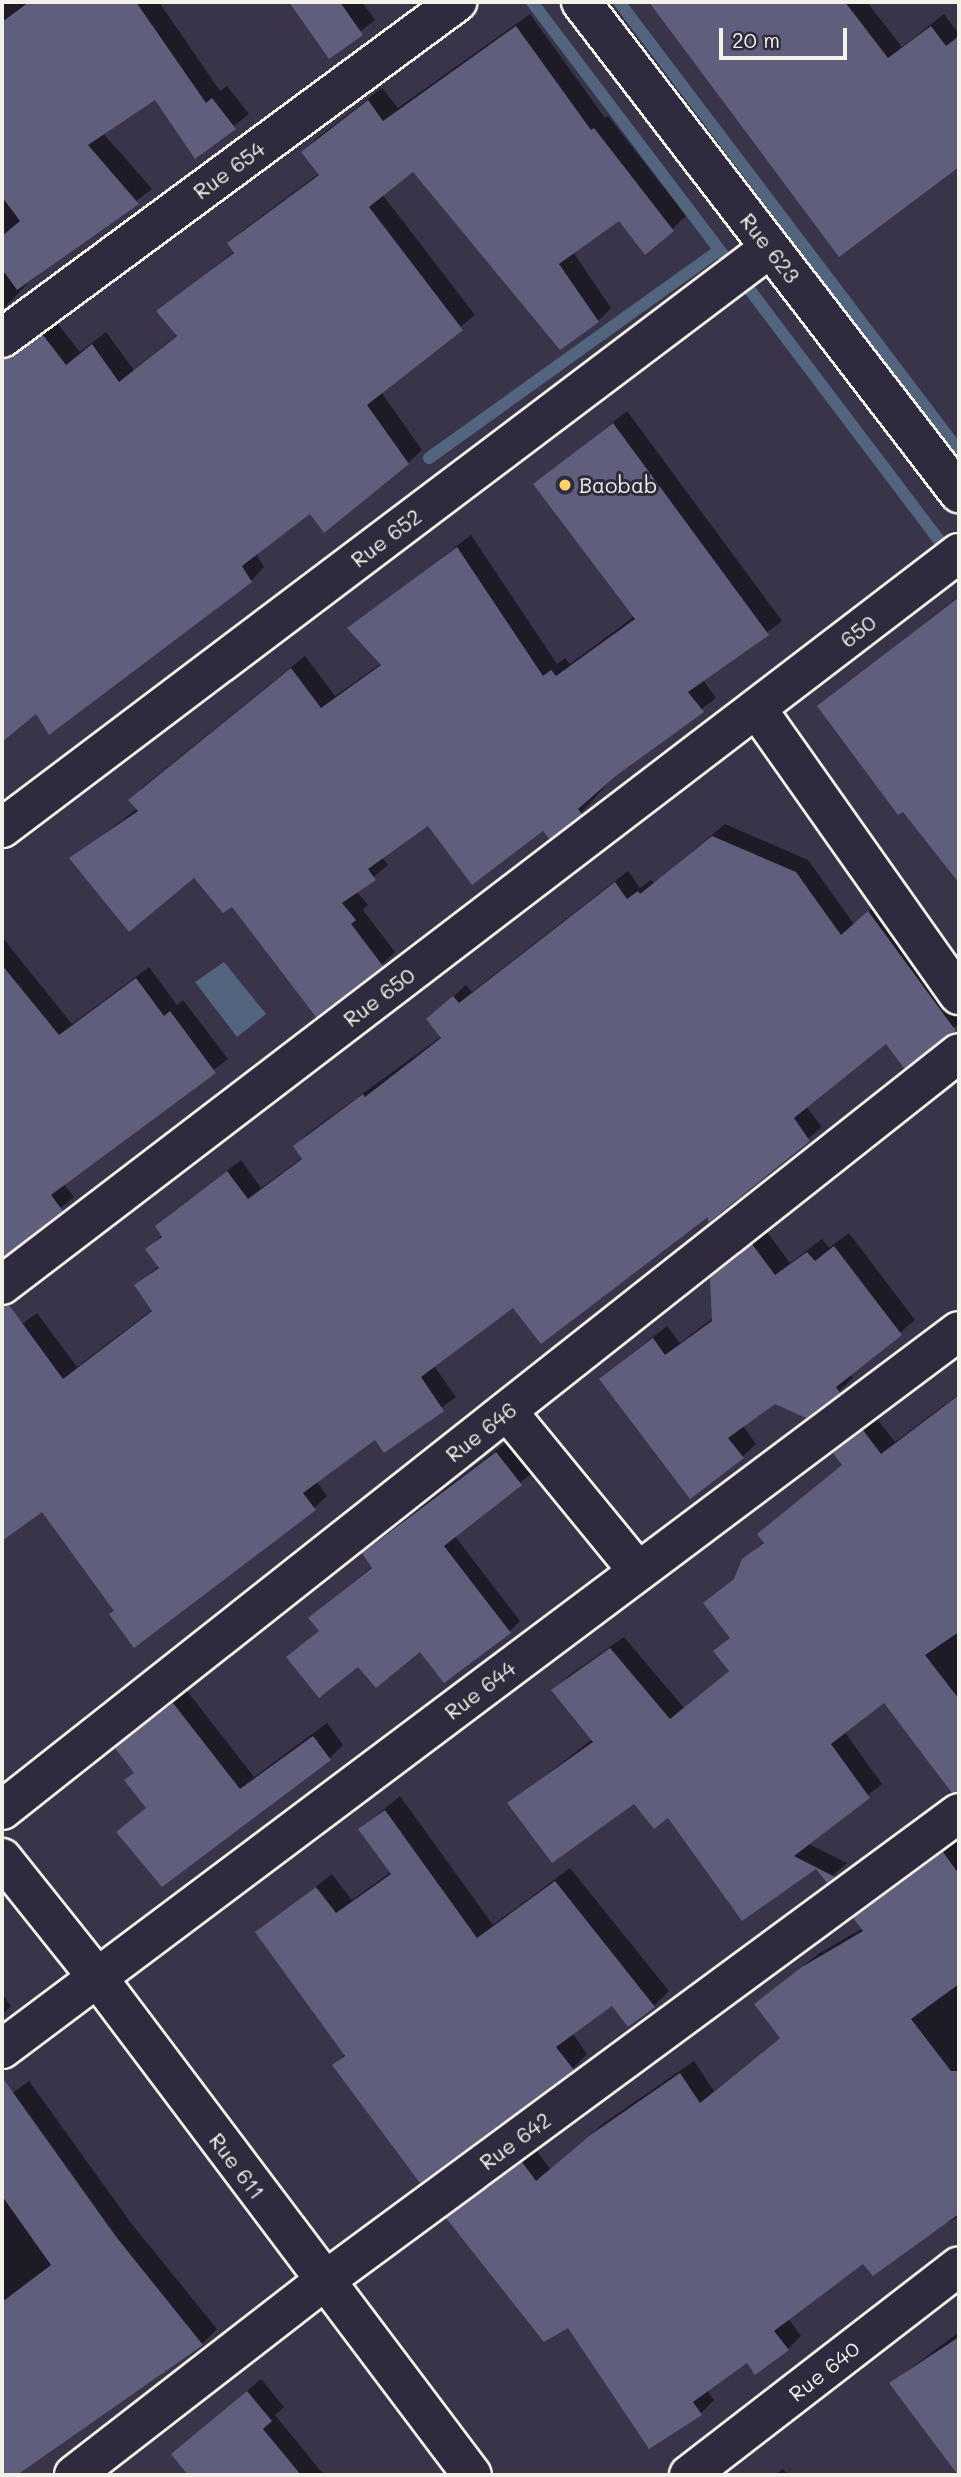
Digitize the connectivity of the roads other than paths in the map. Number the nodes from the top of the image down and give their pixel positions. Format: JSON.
{"nodes":[{"id":1,"x":457,"y":2,"type":"edge"},
{"id":2,"x":581,"y":2,"type":"edge"},
{"id":3,"x":770,"y":248,"type":"junction"},
{"id":4,"x":2,"y":338,"type":"edge"},
{"id":5,"x":959,"y":493,"type":"edge"},
{"id":6,"x":959,"y":553,"type":"edge"},
{"id":7,"x":757,"y":709,"type":"junction"},
{"id":8,"x":2,"y":828,"type":"edge"},
{"id":9,"x":959,"y":996,"type":"edge"},
{"id":10,"x":959,"y":1053,"type":"edge"},
{"id":11,"x":2,"y":1285,"type":"edge"},
{"id":12,"x":959,"y":1331,"type":"edge"},
{"id":13,"x":507,"y":1411,"type":"junction"},
{"id":14,"x":638,"y":1571,"type":"junction"},
{"id":15,"x":2,"y":1810,"type":"edge"},
{"id":16,"x":959,"y":1813,"type":"edge"},
{"id":17,"x":2,"y":1858,"type":"edge"},
{"id":18,"x":97,"y":1977,"type":"junction"},
{"id":19,"x":2,"y":2049,"type":"edge"},
{"id":20,"x":959,"y":2266,"type":"edge"},
{"id":21,"x":323,"y":2282,"type":"junction"},
{"id":22,"x":74,"y":2475,"type":"edge"},
{"id":23,"x":472,"y":2475,"type":"edge"},
{"id":24,"x":689,"y":2475,"type":"edge"}],
"edges":[{"from":1,"to":4,"type":"street","name":"Rue 654"},
{"from":2,"to":3,"type":"street","name":"Rue 623"},
{"from":3,"to":5,"type":"street","name":"Rue 623"},
{"from":3,"to":8,"type":"street","name":"Rue 652"},
{"from":6,"to":7,"type":"street","name":"650"},
{"from":7,"to":9,"type":"street"},
{"from":7,"to":11,"type":"street","name":"Rue 650"},
{"from":10,"to":13,"type":"street","name":"Rue 646"},
{"from":12,"to":14,"type":"street","name":"Rue 644"},
{"from":13,"to":14,"type":"street"},
{"from":13,"to":15,"type":"street","name":"Rue 646"},
{"from":14,"to":18,"type":"street","name":"Rue 644"},
{"from":16,"to":21,"type":"street","name":"Rue 642"},
{"from":17,"to":18,"type":"street","name":"Rue 611"},
{"from":18,"to":19,"type":"street","name":"Rue 644"},
{"from":18,"to":21,"type":"street","name":"Rue 611"},
{"from":20,"to":24,"type":"street","name":"Rue 640"},
{"from":21,"to":22,"type":"street","name":"Rue 642"},
{"from":21,"to":23,"type":"street","name":"Rue 611"}]}
